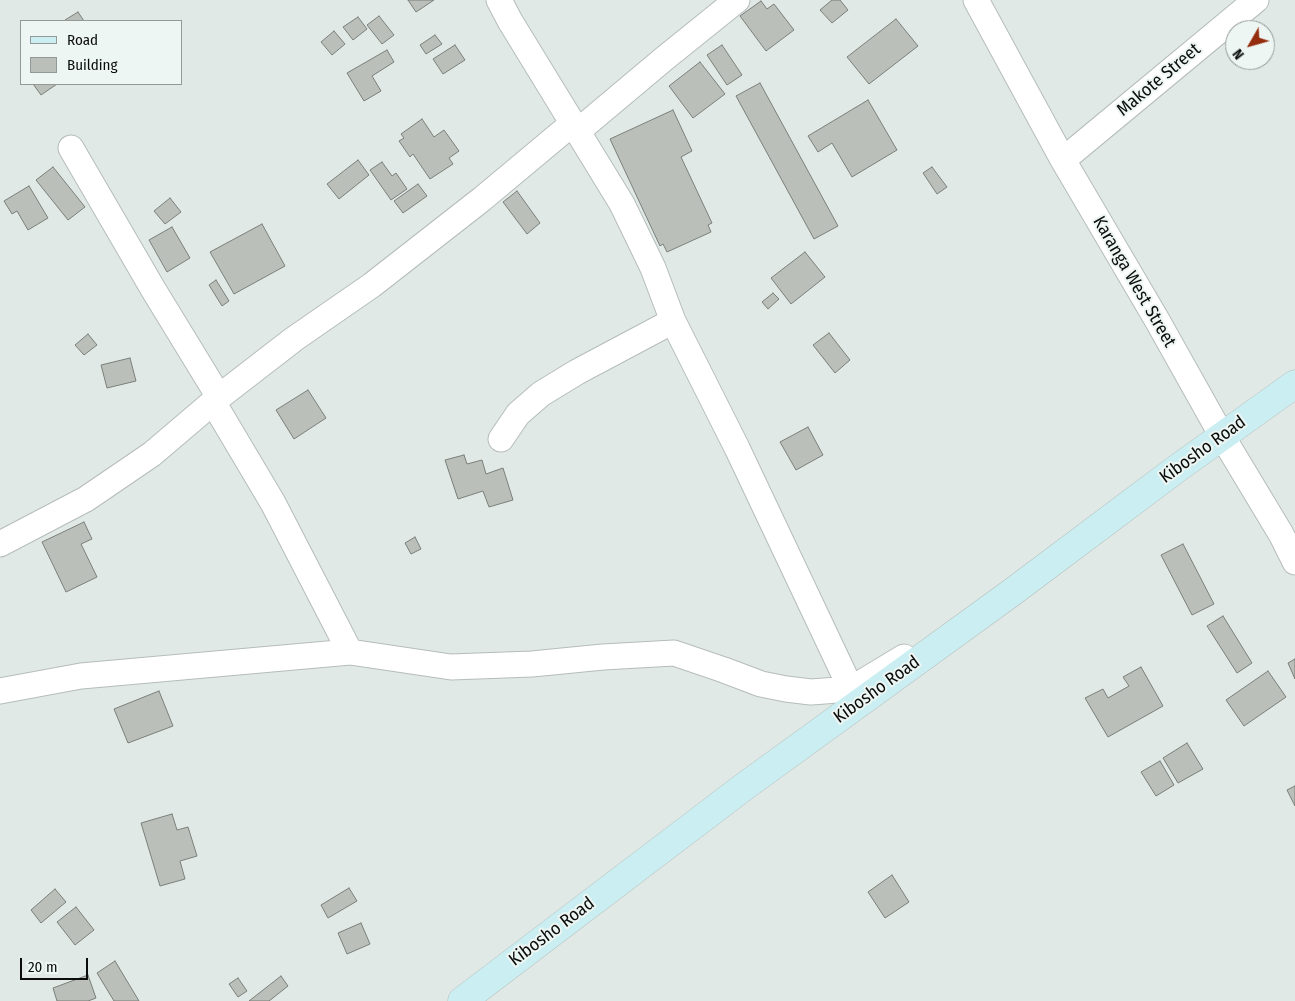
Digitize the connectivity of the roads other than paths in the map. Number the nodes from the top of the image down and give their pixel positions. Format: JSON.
{"nodes":[{"id":1,"x":499,"y":0,"type":"edge"},
{"id":2,"x":737,"y":0,"type":"edge"},
{"id":3,"x":976,"y":0,"type":"edge"},
{"id":4,"x":1256,"y":0,"type":"edge"},
{"id":5,"x":576,"y":127,"type":"junction"},
{"id":6,"x":71,"y":148,"type":"dead end"},
{"id":7,"x":1063,"y":160,"type":"junction"},
{"id":8,"x":673,"y":320,"type":"junction"},
{"id":9,"x":1295,"y":384,"type":"edge"},
{"id":10,"x":216,"y":399,"type":"junction"},
{"id":11,"x":1222,"y":436,"type":"junction"},
{"id":12,"x":501,"y":438,"type":"dead end"},
{"id":13,"x":0,"y":544,"type":"edge"},
{"id":14,"x":1295,"y":562,"type":"edge"},
{"id":15,"x":1011,"y":593,"type":"junction"},
{"id":16,"x":350,"y":652,"type":"junction"},
{"id":17,"x":851,"y":690,"type":"junction"},
{"id":18,"x":0,"y":691,"type":"edge"},
{"id":19,"x":475,"y":997,"type":"edge"}],
"edges":[{"from":1,"to":5,"type":"street"},
{"from":2,"to":5,"type":"street"},
{"from":3,"to":7,"type":"street","name":"Karanga West Street"},
{"from":4,"to":7,"type":"street","name":"Makote Street"},
{"from":5,"to":8,"type":"street"},
{"from":5,"to":10,"type":"street"},
{"from":6,"to":10,"type":"street"},
{"from":7,"to":11,"type":"street","name":"Karanga West Street"},
{"from":8,"to":12,"type":"street"},
{"from":8,"to":17,"type":"street"},
{"from":9,"to":11,"type":"street","name":"Kibosho Road"},
{"from":10,"to":13,"type":"street"},
{"from":10,"to":16,"type":"street"},
{"from":11,"to":14,"type":"street","name":"Karanga West Street"},
{"from":11,"to":15,"type":"street","name":"Kibosho Road"},
{"from":15,"to":17,"type":"street"},
{"from":15,"to":19,"type":"street","name":"Kibosho Road"},
{"from":16,"to":17,"type":"street"},
{"from":16,"to":18,"type":"street"}]}
